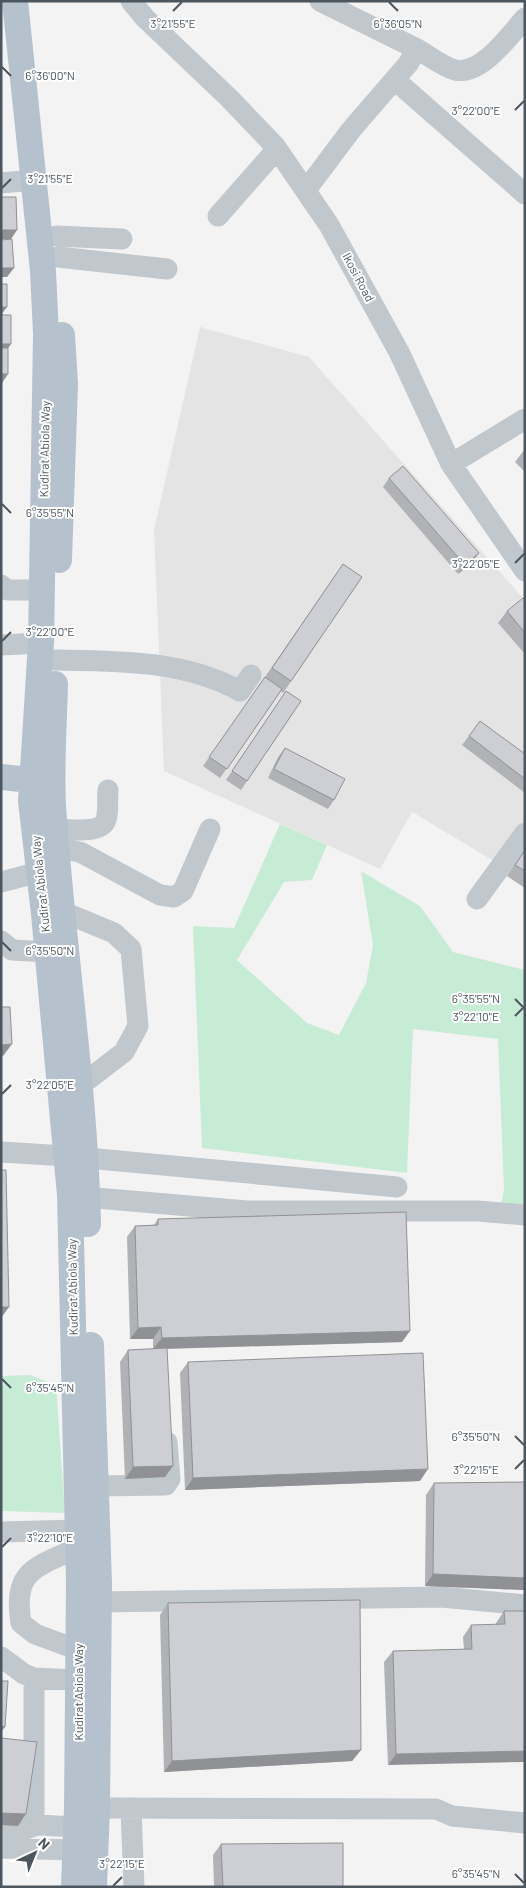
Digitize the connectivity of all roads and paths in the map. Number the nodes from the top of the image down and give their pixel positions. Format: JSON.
{"nodes":[{"id":1,"x":15,"y":1,"type":"edge"},
{"id":2,"x":34,"y":1,"type":"edge"},
{"id":3,"x":115,"y":1,"type":"edge"},
{"id":4,"x":131,"y":1,"type":"edge"},
{"id":5,"x":320,"y":1,"type":"edge"},
{"id":6,"x":145,"y":18,"type":"junction"},
{"id":7,"x":525,"y":18,"type":"edge"},
{"id":8,"x":417,"y":49,"type":"junction"},
{"id":9,"x":394,"y":80,"type":"junction"},
{"id":10,"x":277,"y":149,"type":"junction"},
{"id":11,"x":34,"y":180,"type":"junction"},
{"id":12,"x":1,"y":183,"type":"edge"},
{"id":13,"x":306,"y":190,"type":"junction"},
{"id":14,"x":525,"y":194,"type":"edge"},
{"id":15,"x":218,"y":216,"type":"dead end"},
{"id":16,"x":122,"y":239,"type":"dead end"},
{"id":17,"x":57,"y":246,"type":"junction"},
{"id":18,"x":167,"y":269,"type":"dead end"},
{"id":19,"x":525,"y":420,"type":"edge"},
{"id":20,"x":451,"y":464,"type":"junction"},
{"id":21,"x":523,"y":566,"type":"edge"},
{"id":22,"x":1,"y":585,"type":"edge"},
{"id":23,"x":40,"y":590,"type":"junction"},
{"id":24,"x":1,"y":645,"type":"edge"},
{"id":25,"x":48,"y":652,"type":"junction"},
{"id":26,"x":251,"y":675,"type":"dead end"},
{"id":27,"x":1,"y":777,"type":"edge"},
{"id":28,"x":108,"y":790,"type":"dead end"},
{"id":29,"x":43,"y":792,"type":"junction"},
{"id":30,"x":1,"y":795,"type":"edge"},
{"id":31,"x":210,"y":829,"type":"dead end"},
{"id":32,"x":525,"y":833,"type":"edge"},
{"id":33,"x":56,"y":839,"type":"junction"},
{"id":34,"x":40,"y":872,"type":"junction"},
{"id":35,"x":1,"y":882,"type":"edge"},
{"id":36,"x":477,"y":899,"type":"dead end"},
{"id":37,"x":61,"y":911,"type":"junction"},
{"id":38,"x":1,"y":941,"type":"edge"},
{"id":39,"x":48,"y":952,"type":"junction"},
{"id":40,"x":80,"y":1085,"type":"junction"},
{"id":41,"x":1,"y":1152,"type":"edge"},
{"id":42,"x":77,"y":1157,"type":"junction"},
{"id":43,"x":397,"y":1187,"type":"dead end"},
{"id":44,"x":79,"y":1196,"type":"junction"},
{"id":45,"x":525,"y":1216,"type":"edge"},
{"id":46,"x":166,"y":1421,"type":"edge"},
{"id":47,"x":96,"y":1486,"type":"junction"},
{"id":48,"x":1,"y":1532,"type":"edge"},
{"id":49,"x":78,"y":1539,"type":"junction"},
{"id":50,"x":98,"y":1602,"type":"junction"},
{"id":51,"x":525,"y":1605,"type":"edge"},
{"id":52,"x":78,"y":1650,"type":"junction"},
{"id":53,"x":1,"y":1657,"type":"edge"},
{"id":54,"x":34,"y":1678,"type":"junction"},
{"id":55,"x":78,"y":1680,"type":"junction"},
{"id":56,"x":97,"y":1808,"type":"junction"},
{"id":57,"x":131,"y":1808,"type":"junction"},
{"id":58,"x":525,"y":1823,"type":"edge"},
{"id":59,"x":37,"y":1825,"type":"junction"},
{"id":60,"x":1,"y":1832,"type":"edge"},
{"id":61,"x":76,"y":1838,"type":"junction"},
{"id":62,"x":1,"y":1848,"type":"edge"},
{"id":63,"x":74,"y":1887,"type":"edge"},
{"id":64,"x":94,"y":1887,"type":"edge"},
{"id":65,"x":134,"y":1887,"type":"edge"}],
"edges":[{"from":1,"to":11,"type":"main road","name":"Kudirat Abiola Way"},
{"from":2,"to":17,"type":"main road","name":"Kudirat Abiola Way"},
{"from":3,"to":6,"type":"street","name":"Ikosi Road"},
{"from":4,"to":6,"type":"street","name":"Ikosi Road"},
{"from":5,"to":8,"type":"street"},
{"from":6,"to":10,"type":"street","name":"Ikosi Road"},
{"from":7,"to":8,"type":"street"},
{"from":8,"to":9,"type":"street"},
{"from":9,"to":13,"type":"street"},
{"from":9,"to":14,"type":"street"},
{"from":10,"to":13,"type":"street","name":"Ikosi Road"},
{"from":10,"to":15,"type":"street"},
{"from":11,"to":12,"type":"street"},
{"from":11,"to":23,"type":"main road","name":"Kudirat Abiola Way"},
{"from":13,"to":20,"type":"street","name":"Ikosi Road"},
{"from":16,"to":17,"type":"street"},
{"from":17,"to":18,"type":"street"},
{"from":17,"to":25,"type":"main road","name":"Kudirat Abiola Way"},
{"from":19,"to":20,"type":"street"},
{"from":20,"to":21,"type":"street","name":"Ikosi Road"},
{"from":22,"to":23,"type":"street"},
{"from":23,"to":25,"type":"main road","name":"Kudirat Abiola Way"},
{"from":24,"to":25,"type":"street"},
{"from":25,"to":26,"type":"street"},
{"from":25,"to":29,"type":"main road","name":"Kudirat Abiola Way"},
{"from":27,"to":29,"type":"main road"},
{"from":28,"to":33,"type":"street"},
{"from":29,"to":30,"type":"main road"},
{"from":29,"to":33,"type":"main road","name":"Kudirat Abiola Way"},
{"from":29,"to":34,"type":"main road","name":"Kudirat Abiola Way"},
{"from":31,"to":33,"type":"street"},
{"from":32,"to":36,"type":"street"},
{"from":33,"to":37,"type":"main road","name":"Kudirat Abiola Way"},
{"from":34,"to":35,"type":"street"},
{"from":34,"to":39,"type":"main road","name":"Kudirat Abiola Way"},
{"from":37,"to":40,"type":"main road","name":"Kudirat Abiola Way"},
{"from":37,"to":40,"type":"street"},
{"from":38,"to":39,"type":"street"},
{"from":39,"to":42,"type":"main road","name":"Kudirat Abiola Way"},
{"from":40,"to":42,"type":"main road","name":"Kudirat Abiola Way"},
{"from":41,"to":42,"type":"street"},
{"from":42,"to":43,"type":"street"},
{"from":42,"to":44,"type":"main road","name":"Kudirat Abiola Way"},
{"from":44,"to":45,"type":"street"},
{"from":44,"to":47,"type":"main road","name":"Kudirat Abiola Way"},
{"from":44,"to":49,"type":"main road","name":"Kudirat Abiola Way"},
{"from":46,"to":47,"type":"street"},
{"from":47,"to":50,"type":"main road","name":"Kudirat Abiola Way"},
{"from":48,"to":49,"type":"street"},
{"from":49,"to":52,"type":"main road","name":"Kudirat Abiola Way"},
{"from":49,"to":52,"type":"street"},
{"from":50,"to":51,"type":"street"},
{"from":50,"to":56,"type":"main road","name":"Kudirat Abiola Way"},
{"from":52,"to":55,"type":"main road","name":"Kudirat Abiola Way"},
{"from":53,"to":54,"type":"street"},
{"from":54,"to":55,"type":"street"},
{"from":54,"to":59,"type":"street"},
{"from":55,"to":61,"type":"main road","name":"Kudirat Abiola Way"},
{"from":56,"to":57,"type":"street"},
{"from":56,"to":64,"type":"main road","name":"Kudirat Abiola Way"},
{"from":57,"to":58,"type":"street"},
{"from":57,"to":65,"type":"street"},
{"from":59,"to":60,"type":"street"},
{"from":59,"to":61,"type":"street"},
{"from":61,"to":62,"type":"street"},
{"from":61,"to":63,"type":"main road","name":"Kudirat Abiola Way"}]}
